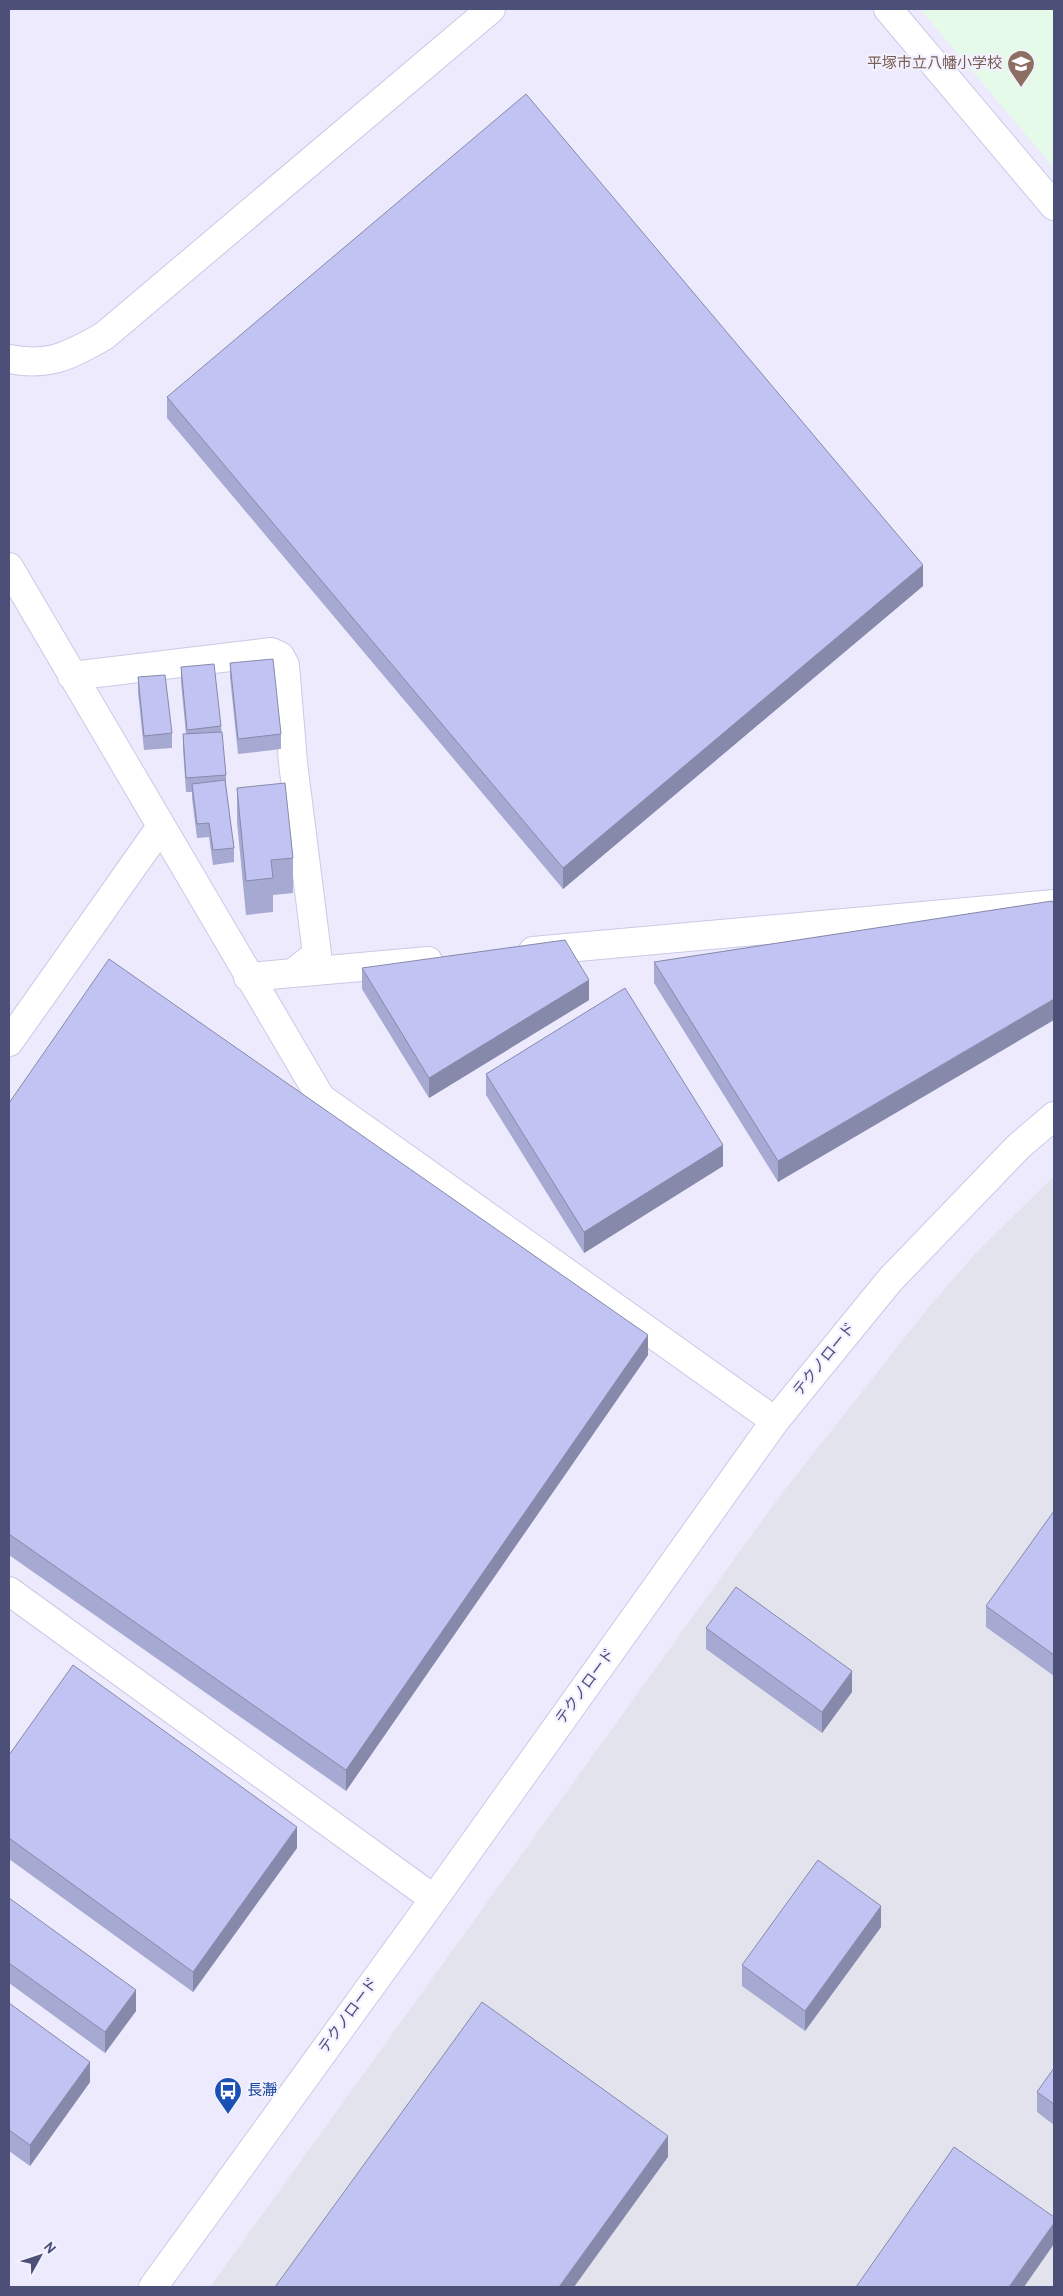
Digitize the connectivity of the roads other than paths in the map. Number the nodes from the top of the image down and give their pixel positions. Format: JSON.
{"nodes":[{"id":1,"x":490,"y":9,"type":"edge"},
{"id":2,"x":888,"y":9,"type":"edge"},
{"id":3,"x":1054,"y":206,"type":"edge"},
{"id":4,"x":9,"y":359,"type":"edge"},
{"id":5,"x":9,"y":568,"type":"edge"},
{"id":6,"x":72,"y":676,"type":"junction"},
{"id":7,"x":160,"y":828,"type":"junction"},
{"id":8,"x":1054,"y":904,"type":"edge"},
{"id":9,"x":510,"y":953,"type":"edge"},
{"id":10,"x":451,"y":958,"type":"edge"},
{"id":11,"x":293,"y":973,"type":"junction"},
{"id":12,"x":248,"y":977,"type":"junction"},
{"id":13,"x":9,"y":1042,"type":"edge"},
{"id":14,"x":1054,"y":1116,"type":"edge"},
{"id":15,"x":776,"y":1421,"type":"junction"},
{"id":16,"x":9,"y":1590,"type":"edge"},
{"id":17,"x":434,"y":1898,"type":"junction"},
{"id":18,"x":153,"y":2287,"type":"edge"}],
"edges":[{"from":1,"to":4,"type":"street"},
{"from":2,"to":3,"type":"street"},
{"from":5,"to":6,"type":"street"},
{"from":6,"to":7,"type":"street"},
{"from":6,"to":11,"type":"street"},
{"from":7,"to":12,"type":"street"},
{"from":7,"to":13,"type":"street"},
{"from":8,"to":9,"type":"street"},
{"from":10,"to":11,"type":"street"},
{"from":11,"to":12,"type":"street"},
{"from":12,"to":15,"type":"street"},
{"from":14,"to":15,"type":"street","name":"テクノロード"},
{"from":15,"to":17,"type":"street","name":"テクノロード"},
{"from":16,"to":17,"type":"street"},
{"from":17,"to":18,"type":"street","name":"テクノロード"}]}
